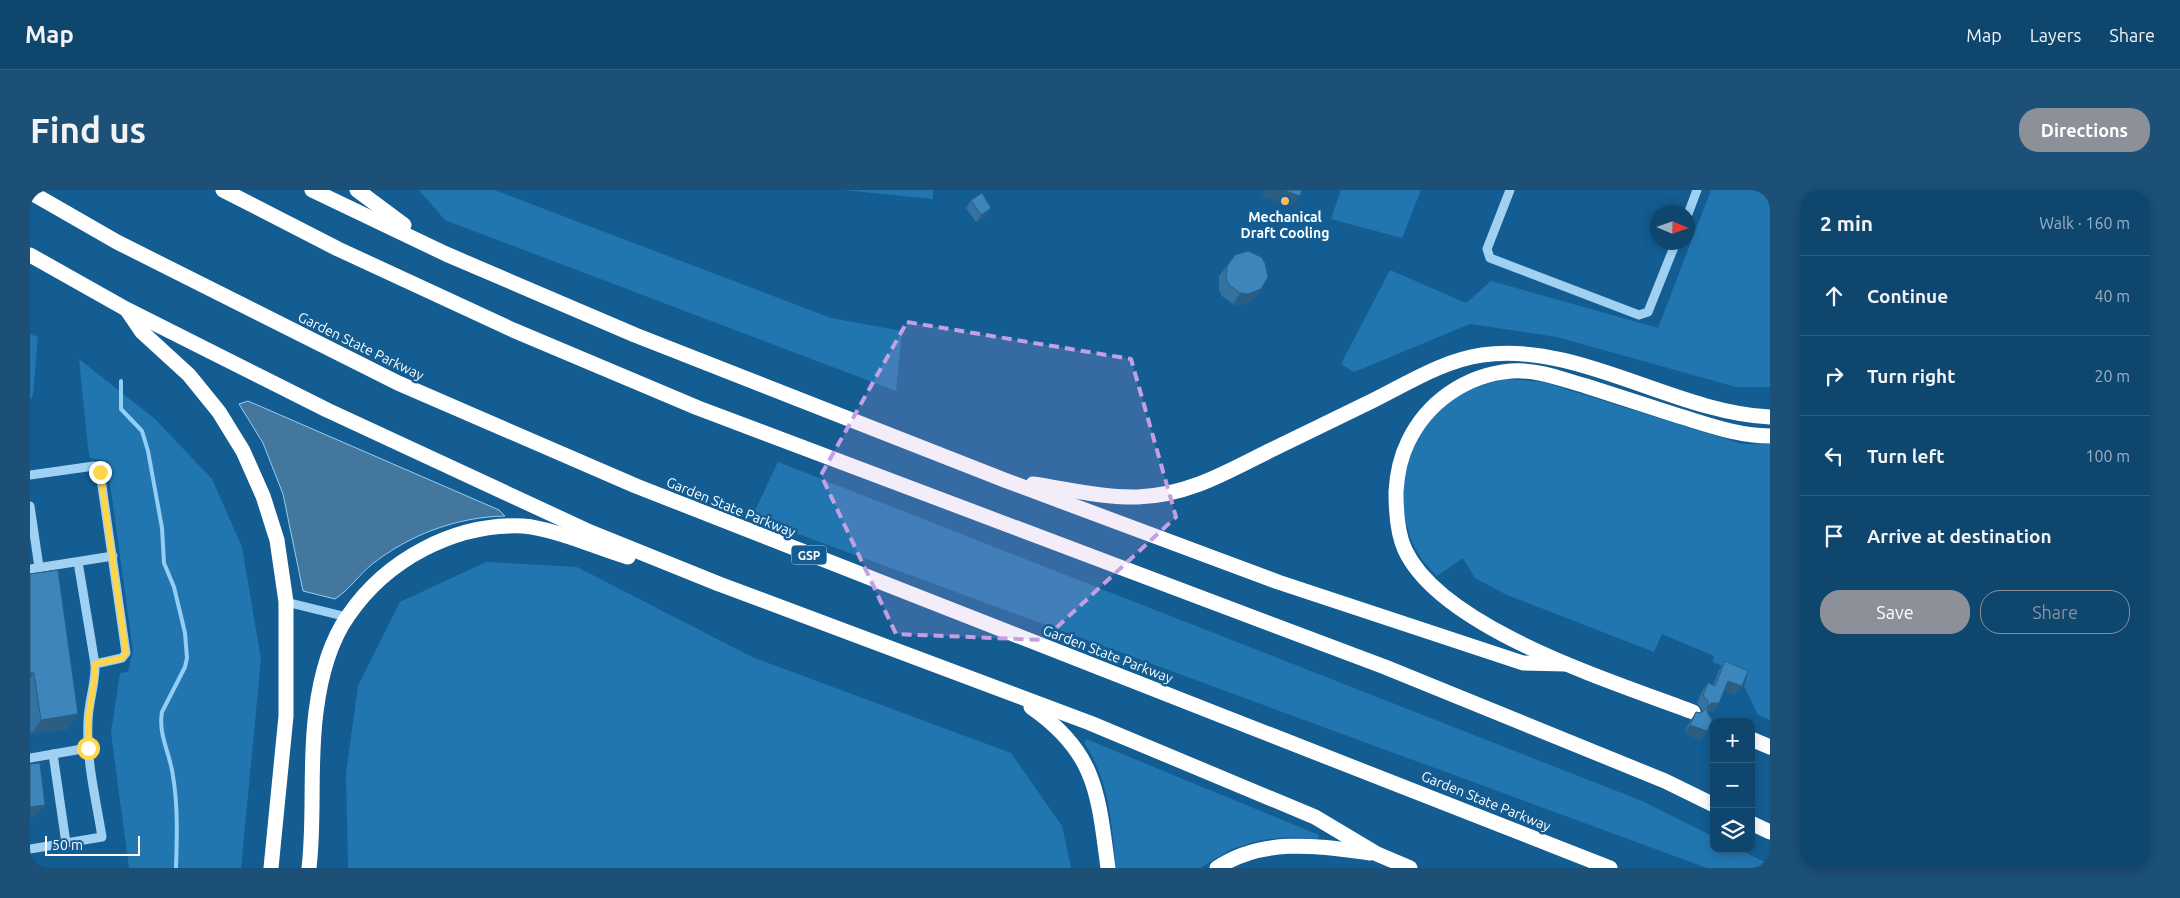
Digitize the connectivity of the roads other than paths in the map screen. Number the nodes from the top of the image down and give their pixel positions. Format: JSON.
{"nodes":[{"id":1,"x":224,"y":190,"type":"edge"},
{"id":2,"x":312,"y":190,"type":"edge"},
{"id":3,"x":357,"y":190,"type":"edge"},
{"id":4,"x":1510,"y":190,"type":"edge"},
{"id":5,"x":1697,"y":190,"type":"edge"},
{"id":6,"x":30,"y":192,"type":"edge"},
{"id":7,"x":1691,"y":205,"type":"edge"},
{"id":8,"x":1673,"y":250,"type":"edge"},
{"id":9,"x":446,"y":254,"type":"junction"},
{"id":10,"x":30,"y":255,"type":"edge"},
{"id":11,"x":126,"y":309,"type":"junction"},
{"id":12,"x":1770,"y":417,"type":"edge"},
{"id":13,"x":1770,"y":436,"type":"edge"},
{"id":14,"x":30,"y":475,"type":"edge"},
{"id":15,"x":1007,"y":481,"type":"junction"},
{"id":16,"x":30,"y":506,"type":"edge"},
{"id":17,"x":32,"y":530,"type":"edge"},
{"id":18,"x":113,"y":556,"type":"junction"},
{"id":19,"x":78,"y":562,"type":"junction"},
{"id":20,"x":35,"y":568,"type":"edge"},
{"id":21,"x":719,"y":584,"type":"junction"},
{"id":22,"x":286,"y":602,"type":"junction"},
{"id":23,"x":347,"y":617,"type":"junction"},
{"id":24,"x":95,"y":664,"type":"junction"},
{"id":25,"x":1566,"y":664,"type":"junction"},
{"id":26,"x":1011,"y":694,"type":"junction"},
{"id":27,"x":1693,"y":712,"type":"dead end"},
{"id":28,"x":1755,"y":741,"type":"edge"},
{"id":29,"x":1770,"y":747,"type":"edge"},
{"id":30,"x":88,"y":748,"type":"junction"},
{"id":31,"x":53,"y":754,"type":"junction"},
{"id":32,"x":30,"y":758,"type":"edge"},
{"id":33,"x":1710,"y":803,"type":"edge"},
{"id":34,"x":1755,"y":825,"type":"edge"},
{"id":35,"x":1770,"y":832,"type":"edge"},
{"id":36,"x":66,"y":843,"type":"junction"},
{"id":37,"x":30,"y":849,"type":"edge"},
{"id":38,"x":1377,"y":854,"type":"junction"},
{"id":39,"x":271,"y":868,"type":"edge"},
{"id":40,"x":309,"y":868,"type":"edge"},
{"id":41,"x":1108,"y":868,"type":"edge"},
{"id":42,"x":1217,"y":868,"type":"edge"},
{"id":43,"x":1410,"y":868,"type":"edge"},
{"id":44,"x":1610,"y":868,"type":"edge"}],
"edges":[{"from":1,"to":33,"type":"highway"},
{"from":2,"to":9,"type":"highway"},
{"from":3,"to":9,"type":"highway"},
{"from":4,"to":8,"type":"lane"},
{"from":5,"to":7,"type":"lane"},
{"from":6,"to":44,"type":"highway","name":"Garden State Parkway","number":"GSP"},
{"from":9,"to":15,"type":"highway"},
{"from":10,"to":11,"type":"highway"},
{"from":11,"to":21,"type":"highway"},
{"from":11,"to":22,"type":"highway"},
{"from":12,"to":15,"type":"highway"},
{"from":13,"to":25,"type":"highway"},
{"from":14,"to":18,"type":"lane"},
{"from":15,"to":25,"type":"highway"},
{"from":16,"to":17,"type":"lane"},
{"from":17,"to":20,"type":"lane"},
{"from":18,"to":19,"type":"lane"},
{"from":18,"to":24,"type":"lane"},
{"from":19,"to":20,"type":"lane"},
{"from":19,"to":24,"type":"lane"},
{"from":21,"to":23,"type":"highway"},
{"from":21,"to":26,"type":"highway"},
{"from":22,"to":23,"type":"lane"},
{"from":22,"to":39,"type":"highway"},
{"from":23,"to":40,"type":"highway"},
{"from":24,"to":30,"type":"lane"},
{"from":25,"to":27,"type":"highway"},
{"from":26,"to":38,"type":"highway"},
{"from":26,"to":41,"type":"highway"},
{"from":28,"to":29,"type":"highway"},
{"from":30,"to":31,"type":"lane"},
{"from":30,"to":36,"type":"lane"},
{"from":31,"to":32,"type":"lane"},
{"from":31,"to":36,"type":"lane"},
{"from":34,"to":35,"type":"highway"},
{"from":36,"to":37,"type":"lane"},
{"from":38,"to":42,"type":"highway"},
{"from":38,"to":43,"type":"highway"}]}
